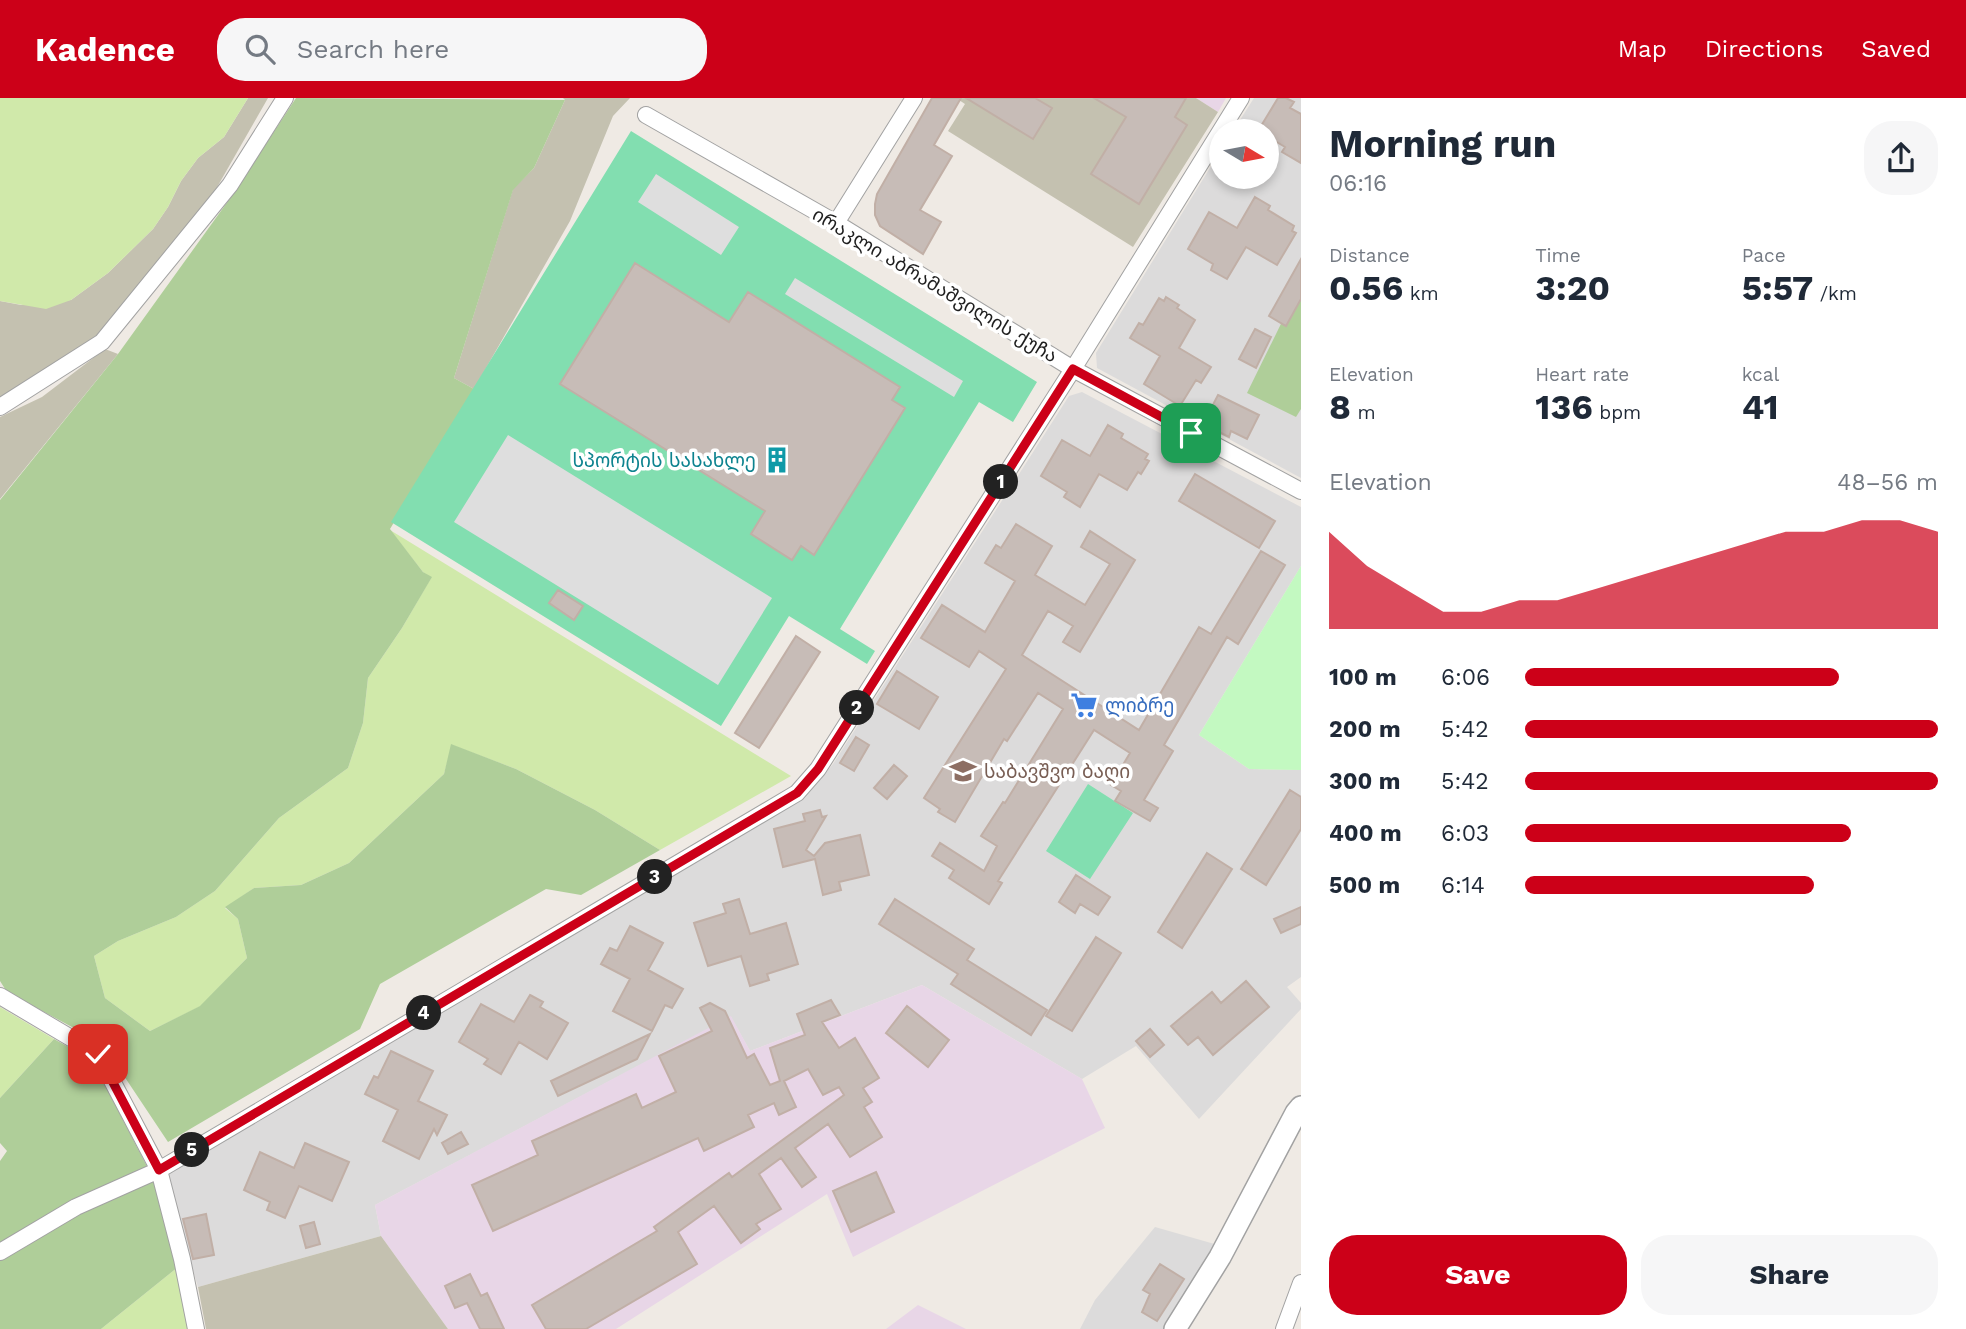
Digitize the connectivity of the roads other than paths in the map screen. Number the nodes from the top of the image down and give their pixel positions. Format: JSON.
{"nodes":[{"id":1,"x":285,"y":98,"type":"edge"},
{"id":2,"x":914,"y":98,"type":"edge"},
{"id":3,"x":1241,"y":98,"type":"edge"},
{"id":4,"x":646,"y":115,"type":"dead end"},
{"id":5,"x":835,"y":223,"type":"junction"},
{"id":6,"x":1073,"y":369,"type":"junction"},
{"id":7,"x":0,"y":407,"type":"edge"},
{"id":8,"x":1301,"y":491,"type":"edge"},
{"id":9,"x":0,"y":996,"type":"edge"},
{"id":10,"x":1301,"y":1107,"type":"edge"},
{"id":11,"x":159,"y":1170,"type":"junction"},
{"id":12,"x":0,"y":1252,"type":"edge"},
{"id":13,"x":1301,"y":1283,"type":"edge"},
{"id":14,"x":195,"y":1329,"type":"edge"},
{"id":15,"x":1175,"y":1329,"type":"edge"},
{"id":16,"x":1283,"y":1329,"type":"edge"}],
"edges":[{"from":1,"to":7,"type":"street"},
{"from":2,"to":5,"type":"street"},
{"from":3,"to":6,"type":"street"},
{"from":4,"to":5,"type":"street","name":"ირაკლი აბრამაშვილის ქუჩა"},
{"from":5,"to":6,"type":"street","name":"ირაკლი აბრამაშვილის ქუჩა"},
{"from":6,"to":8,"type":"street","name":"ირაკლი აბრამაშვილის ქუჩა"},
{"from":6,"to":11,"type":"street"},
{"from":9,"to":11,"type":"street"},
{"from":10,"to":15,"type":"street"},
{"from":11,"to":12,"type":"street"},
{"from":11,"to":14,"type":"street"},
{"from":13,"to":16,"type":"street"}]}
